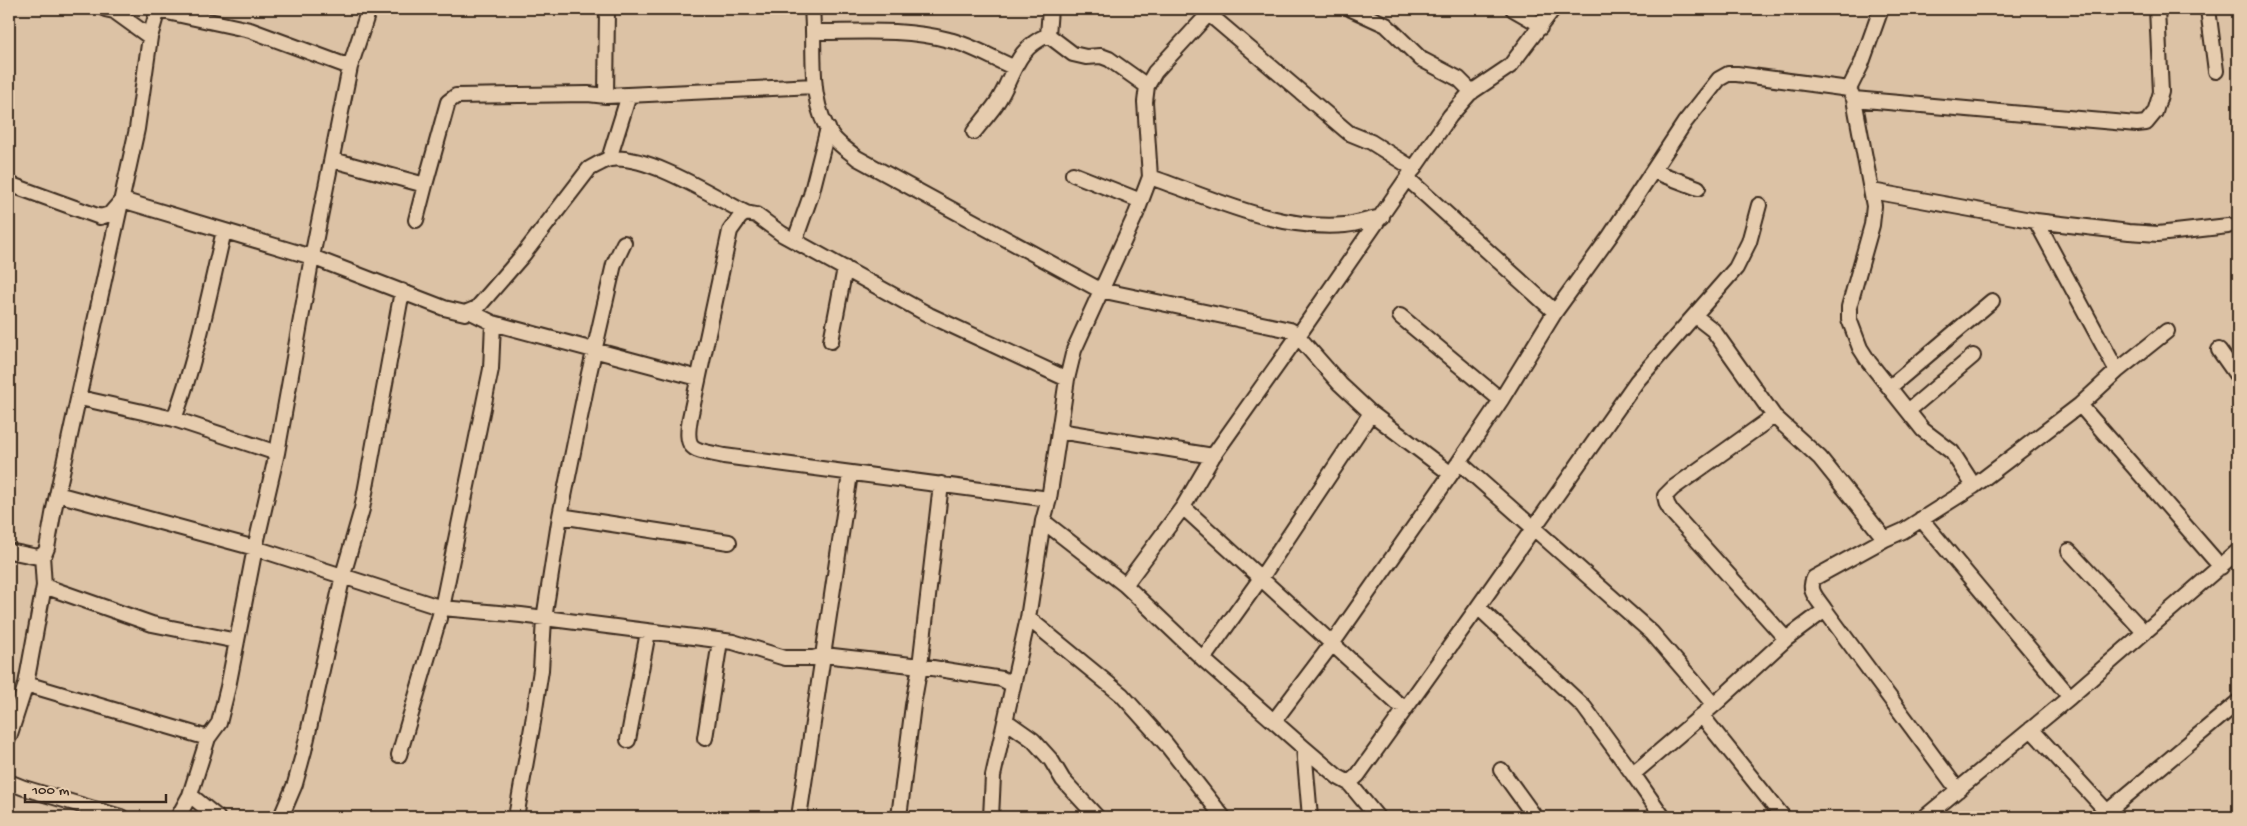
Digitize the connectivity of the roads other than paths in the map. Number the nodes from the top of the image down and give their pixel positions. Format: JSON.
{"nodes":[{"id":1,"x":106,"y":9,"type":"edge"},
{"id":2,"x":158,"y":9,"type":"edge"},
{"id":3,"x":369,"y":9,"type":"edge"},
{"id":4,"x":607,"y":9,"type":"edge"},
{"id":5,"x":812,"y":9,"type":"edge"},
{"id":6,"x":1050,"y":9,"type":"edge"},
{"id":7,"x":1351,"y":9,"type":"edge"},
{"id":8,"x":1513,"y":9,"type":"edge"},
{"id":9,"x":1553,"y":9,"type":"edge"},
{"id":10,"x":1881,"y":9,"type":"edge"},
{"id":11,"x":2157,"y":9,"type":"edge"},
{"id":12,"x":2208,"y":9,"type":"edge"},
{"id":13,"x":1208,"y":10,"type":"edge"},
{"id":14,"x":1540,"y":28,"type":"junction"},
{"id":15,"x":814,"y":32,"type":"junction"},
{"id":16,"x":1048,"y":35,"type":"junction"},
{"id":17,"x":150,"y":37,"type":"junction"},
{"id":18,"x":350,"y":67,"type":"junction"},
{"id":19,"x":1013,"y":67,"type":"junction"},
{"id":20,"x":2216,"y":71,"type":"dead end"},
{"id":21,"x":815,"y":86,"type":"junction"},
{"id":22,"x":1147,"y":86,"type":"junction"},
{"id":23,"x":1475,"y":89,"type":"junction"},
{"id":24,"x":1852,"y":94,"type":"junction"},
{"id":25,"x":629,"y":95,"type":"junction"},
{"id":26,"x":606,"y":96,"type":"junction"},
{"id":27,"x":828,"y":128,"type":"junction"},
{"id":28,"x":974,"y":132,"type":"dead end"},
{"id":29,"x":609,"y":159,"type":"junction"},
{"id":30,"x":333,"y":160,"type":"junction"},
{"id":31,"x":1653,"y":172,"type":"junction"},
{"id":32,"x":1073,"y":174,"type":"dead end"},
{"id":33,"x":1411,"y":174,"type":"junction"},
{"id":34,"x":1150,"y":176,"type":"junction"},
{"id":35,"x":9,"y":184,"type":"edge"},
{"id":36,"x":425,"y":185,"type":"junction"},
{"id":37,"x":1698,"y":188,"type":"dead end"},
{"id":38,"x":1872,"y":191,"type":"junction"},
{"id":39,"x":122,"y":200,"type":"junction"},
{"id":40,"x":1141,"y":202,"type":"junction"},
{"id":41,"x":1759,"y":205,"type":"dead end"},
{"id":42,"x":746,"y":213,"type":"junction"},
{"id":43,"x":1382,"y":216,"type":"junction"},
{"id":44,"x":416,"y":220,"type":"dead end"},
{"id":45,"x":2036,"y":221,"type":"junction"},
{"id":46,"x":2228,"y":226,"type":"dead end"},
{"id":47,"x":224,"y":231,"type":"junction"},
{"id":48,"x":795,"y":240,"type":"junction"},
{"id":49,"x":624,"y":243,"type":"dead end"},
{"id":50,"x":312,"y":257,"type":"junction"},
{"id":51,"x":845,"y":268,"type":"junction"},
{"id":52,"x":1100,"y":290,"type":"junction"},
{"id":53,"x":402,"y":291,"type":"junction"},
{"id":54,"x":1992,"y":300,"type":"dead end"},
{"id":55,"x":471,"y":312,"type":"junction"},
{"id":56,"x":1555,"y":312,"type":"junction"},
{"id":57,"x":1400,"y":316,"type":"dead end"},
{"id":58,"x":1695,"y":316,"type":"junction"},
{"id":59,"x":492,"y":323,"type":"junction"},
{"id":60,"x":2167,"y":331,"type":"dead end"},
{"id":61,"x":1298,"y":336,"type":"junction"},
{"id":62,"x":831,"y":341,"type":"dead end"},
{"id":63,"x":594,"y":349,"type":"junction"},
{"id":64,"x":2219,"y":350,"type":"dead end"},
{"id":65,"x":1973,"y":356,"type":"dead end"},
{"id":66,"x":2117,"y":371,"type":"junction"},
{"id":67,"x":2238,"y":377,"type":"edge"},
{"id":68,"x":698,"y":378,"type":"junction"},
{"id":69,"x":1067,"y":379,"type":"junction"},
{"id":70,"x":1890,"y":387,"type":"junction"},
{"id":71,"x":80,"y":398,"type":"junction"},
{"id":72,"x":1501,"y":400,"type":"junction"},
{"id":73,"x":2080,"y":405,"type":"junction"},
{"id":74,"x":1908,"y":411,"type":"junction"},
{"id":75,"x":1371,"y":413,"type":"junction"},
{"id":76,"x":1774,"y":416,"type":"junction"},
{"id":77,"x":174,"y":419,"type":"junction"},
{"id":78,"x":1059,"y":431,"type":"junction"},
{"id":79,"x":277,"y":453,"type":"junction"},
{"id":80,"x":1213,"y":456,"type":"junction"},
{"id":81,"x":1459,"y":462,"type":"junction"},
{"id":82,"x":850,"y":474,"type":"junction"},
{"id":83,"x":1451,"y":474,"type":"junction"},
{"id":84,"x":941,"y":484,"type":"junction"},
{"id":85,"x":1974,"y":486,"type":"junction"},
{"id":86,"x":57,"y":494,"type":"junction"},
{"id":87,"x":1049,"y":499,"type":"junction"},
{"id":88,"x":1184,"y":507,"type":"junction"},
{"id":89,"x":560,"y":516,"type":"junction"},
{"id":90,"x":1921,"y":519,"type":"junction"},
{"id":91,"x":1043,"y":521,"type":"junction"},
{"id":92,"x":1533,"y":529,"type":"junction"},
{"id":93,"x":1886,"y":538,"type":"junction"},
{"id":94,"x":729,"y":542,"type":"dead end"},
{"id":95,"x":255,"y":548,"type":"junction"},
{"id":96,"x":9,"y":551,"type":"edge"},
{"id":97,"x":2069,"y":551,"type":"dead end"},
{"id":98,"x":2238,"y":551,"type":"edge"},
{"id":99,"x":42,"y":555,"type":"junction"},
{"id":100,"x":2221,"y":567,"type":"junction"},
{"id":101,"x":343,"y":575,"type":"junction"},
{"id":102,"x":1261,"y":578,"type":"junction"},
{"id":103,"x":1125,"y":585,"type":"junction"},
{"id":104,"x":44,"y":586,"type":"junction"},
{"id":105,"x":1478,"y":607,"type":"junction"},
{"id":106,"x":442,"y":608,"type":"junction"},
{"id":107,"x":1825,"y":610,"type":"junction"},
{"id":108,"x":1028,"y":618,"type":"junction"},
{"id":109,"x":544,"y":619,"type":"junction"},
{"id":110,"x":648,"y":632,"type":"junction"},
{"id":111,"x":2144,"y":632,"type":"junction"},
{"id":112,"x":1786,"y":639,"type":"junction"},
{"id":113,"x":237,"y":641,"type":"junction"},
{"id":114,"x":720,"y":641,"type":"junction"},
{"id":115,"x":1332,"y":644,"type":"junction"},
{"id":116,"x":824,"y":655,"type":"junction"},
{"id":117,"x":1203,"y":658,"type":"junction"},
{"id":118,"x":920,"y":666,"type":"junction"},
{"id":119,"x":26,"y":684,"type":"junction"},
{"id":120,"x":1013,"y":685,"type":"junction"},
{"id":121,"x":2070,"y":697,"type":"junction"},
{"id":122,"x":2238,"y":702,"type":"edge"},
{"id":123,"x":1407,"y":706,"type":"junction"},
{"id":124,"x":1714,"y":706,"type":"junction"},
{"id":125,"x":1702,"y":716,"type":"junction"},
{"id":126,"x":1006,"y":721,"type":"junction"},
{"id":127,"x":1274,"y":721,"type":"junction"},
{"id":128,"x":2031,"y":729,"type":"junction"},
{"id":129,"x":9,"y":737,"type":"edge"},
{"id":130,"x":208,"y":738,"type":"junction"},
{"id":131,"x":706,"y":738,"type":"dead end"},
{"id":132,"x":628,"y":740,"type":"dead end"},
{"id":133,"x":1304,"y":748,"type":"junction"},
{"id":134,"x":399,"y":755,"type":"dead end"},
{"id":135,"x":1501,"y":770,"type":"dead end"},
{"id":136,"x":1633,"y":774,"type":"junction"},
{"id":137,"x":9,"y":782,"type":"edge"},
{"id":138,"x":1349,"y":783,"type":"junction"},
{"id":139,"x":1958,"y":790,"type":"junction"},
{"id":140,"x":190,"y":794,"type":"junction"},
{"id":141,"x":2110,"y":814,"type":"edge"},
{"id":142,"x":121,"y":817,"type":"edge"},
{"id":143,"x":178,"y":817,"type":"edge"},
{"id":144,"x":217,"y":817,"type":"edge"},
{"id":145,"x":281,"y":817,"type":"edge"},
{"id":146,"x":516,"y":817,"type":"edge"},
{"id":147,"x":799,"y":817,"type":"edge"},
{"id":148,"x":900,"y":817,"type":"edge"},
{"id":149,"x":991,"y":817,"type":"edge"},
{"id":150,"x":1096,"y":817,"type":"edge"},
{"id":151,"x":1223,"y":817,"type":"edge"},
{"id":152,"x":1310,"y":817,"type":"edge"},
{"id":153,"x":1377,"y":817,"type":"edge"},
{"id":154,"x":1536,"y":817,"type":"edge"},
{"id":155,"x":1663,"y":817,"type":"edge"},
{"id":156,"x":1783,"y":817,"type":"edge"},
{"id":157,"x":1925,"y":817,"type":"edge"}],
"edges":[{"from":1,"to":17,"type":"street"},
{"from":2,"to":17,"type":"street"},
{"from":2,"to":18,"type":"street"},
{"from":3,"to":18,"type":"street"},
{"from":4,"to":26,"type":"street"},
{"from":5,"to":15,"type":"street"},
{"from":6,"to":16,"type":"street"},
{"from":7,"to":23,"type":"street"},
{"from":8,"to":14,"type":"street"},
{"from":9,"to":14,"type":"street"},
{"from":10,"to":24,"type":"street"},
{"from":11,"to":24,"type":"street"},
{"from":12,"to":20,"type":"street"},
{"from":13,"to":22,"type":"street"},
{"from":13,"to":33,"type":"street"},
{"from":14,"to":23,"type":"street"},
{"from":15,"to":19,"type":"street"},
{"from":15,"to":21,"type":"street"},
{"from":16,"to":19,"type":"street"},
{"from":16,"to":22,"type":"street"},
{"from":17,"to":39,"type":"street"},
{"from":18,"to":30,"type":"street"},
{"from":19,"to":28,"type":"street"},
{"from":21,"to":25,"type":"street"},
{"from":21,"to":27,"type":"street"},
{"from":22,"to":34,"type":"street"},
{"from":23,"to":33,"type":"street"},
{"from":24,"to":31,"type":"street"},
{"from":24,"to":38,"type":"street"},
{"from":25,"to":26,"type":"street"},
{"from":25,"to":29,"type":"street"},
{"from":26,"to":36,"type":"street"},
{"from":27,"to":48,"type":"street"},
{"from":27,"to":52,"type":"street"},
{"from":29,"to":42,"type":"street"},
{"from":29,"to":55,"type":"street"},
{"from":30,"to":36,"type":"street"},
{"from":30,"to":50,"type":"street"},
{"from":31,"to":37,"type":"street"},
{"from":31,"to":56,"type":"street"},
{"from":32,"to":40,"type":"street"},
{"from":33,"to":43,"type":"street"},
{"from":33,"to":56,"type":"street"},
{"from":34,"to":40,"type":"street"},
{"from":34,"to":43,"type":"street"},
{"from":35,"to":39,"type":"street"},
{"from":36,"to":44,"type":"street"},
{"from":38,"to":45,"type":"street"},
{"from":38,"to":70,"type":"street"},
{"from":39,"to":47,"type":"street"},
{"from":39,"to":71,"type":"street"},
{"from":40,"to":52,"type":"street"},
{"from":41,"to":58,"type":"street"},
{"from":42,"to":48,"type":"street"},
{"from":42,"to":68,"type":"street"},
{"from":43,"to":61,"type":"street"},
{"from":45,"to":46,"type":"street"},
{"from":45,"to":66,"type":"street"},
{"from":47,"to":50,"type":"street"},
{"from":47,"to":77,"type":"street"},
{"from":48,"to":51,"type":"street"},
{"from":49,"to":63,"type":"street"},
{"from":50,"to":53,"type":"street"},
{"from":50,"to":79,"type":"street"},
{"from":51,"to":62,"type":"street"},
{"from":51,"to":69,"type":"street"},
{"from":52,"to":61,"type":"street"},
{"from":52,"to":69,"type":"street"},
{"from":53,"to":55,"type":"street"},
{"from":53,"to":101,"type":"street"},
{"from":54,"to":70,"type":"street"},
{"from":55,"to":59,"type":"street"},
{"from":56,"to":72,"type":"street"},
{"from":57,"to":72,"type":"street"},
{"from":58,"to":76,"type":"street"},
{"from":58,"to":92,"type":"street"},
{"from":59,"to":63,"type":"street"},
{"from":59,"to":106,"type":"street"},
{"from":60,"to":66,"type":"street"},
{"from":61,"to":75,"type":"street"},
{"from":61,"to":80,"type":"street"},
{"from":63,"to":68,"type":"street"},
{"from":63,"to":89,"type":"street"},
{"from":64,"to":67,"type":"street"},
{"from":65,"to":74,"type":"street"},
{"from":66,"to":73,"type":"street"},
{"from":68,"to":82,"type":"street"},
{"from":69,"to":78,"type":"street"},
{"from":70,"to":74,"type":"street"},
{"from":71,"to":77,"type":"street"},
{"from":71,"to":86,"type":"street"},
{"from":72,"to":81,"type":"street"},
{"from":73,"to":85,"type":"street"},
{"from":73,"to":100,"type":"street"},
{"from":74,"to":85,"type":"street"},
{"from":75,"to":83,"type":"street"},
{"from":75,"to":102,"type":"street"},
{"from":76,"to":93,"type":"street"},
{"from":76,"to":112,"type":"street"},
{"from":77,"to":79,"type":"street"},
{"from":78,"to":80,"type":"street"},
{"from":78,"to":87,"type":"street"},
{"from":79,"to":95,"type":"street"},
{"from":80,"to":88,"type":"street"},
{"from":81,"to":83,"type":"street"},
{"from":81,"to":92,"type":"street"},
{"from":82,"to":84,"type":"street"},
{"from":82,"to":116,"type":"street"},
{"from":83,"to":115,"type":"street"},
{"from":84,"to":87,"type":"street"},
{"from":84,"to":118,"type":"street"},
{"from":85,"to":90,"type":"street"},
{"from":86,"to":95,"type":"street"},
{"from":86,"to":99,"type":"street"},
{"from":87,"to":91,"type":"street"},
{"from":88,"to":102,"type":"street"},
{"from":88,"to":103,"type":"street"},
{"from":89,"to":94,"type":"street"},
{"from":89,"to":109,"type":"street"},
{"from":90,"to":93,"type":"street"},
{"from":90,"to":121,"type":"street"},
{"from":91,"to":103,"type":"street"},
{"from":91,"to":108,"type":"street"},
{"from":92,"to":105,"type":"street"},
{"from":92,"to":124,"type":"street"},
{"from":93,"to":107,"type":"street"},
{"from":95,"to":101,"type":"street"},
{"from":95,"to":113,"type":"street"},
{"from":96,"to":99,"type":"street"},
{"from":97,"to":111,"type":"street"},
{"from":98,"to":100,"type":"street"},
{"from":99,"to":104,"type":"street"},
{"from":100,"to":111,"type":"street"},
{"from":101,"to":106,"type":"street"},
{"from":101,"to":145,"type":"street"},
{"from":102,"to":115,"type":"street"},
{"from":102,"to":117,"type":"street"},
{"from":103,"to":117,"type":"street"},
{"from":104,"to":113,"type":"street"},
{"from":104,"to":119,"type":"street"},
{"from":105,"to":123,"type":"street"},
{"from":105,"to":136,"type":"street"},
{"from":106,"to":109,"type":"street"},
{"from":106,"to":134,"type":"street"},
{"from":107,"to":112,"type":"street"},
{"from":107,"to":139,"type":"street"},
{"from":108,"to":120,"type":"street"},
{"from":108,"to":151,"type":"street"},
{"from":109,"to":110,"type":"street"},
{"from":109,"to":146,"type":"street"},
{"from":110,"to":114,"type":"street"},
{"from":110,"to":132,"type":"street"},
{"from":111,"to":121,"type":"street"},
{"from":112,"to":124,"type":"street"},
{"from":113,"to":130,"type":"street"},
{"from":114,"to":116,"type":"street"},
{"from":114,"to":131,"type":"street"},
{"from":115,"to":123,"type":"street"},
{"from":115,"to":127,"type":"street"},
{"from":116,"to":118,"type":"street"},
{"from":116,"to":147,"type":"street"},
{"from":117,"to":127,"type":"street"},
{"from":118,"to":120,"type":"street"},
{"from":118,"to":148,"type":"street"},
{"from":119,"to":129,"type":"street"},
{"from":119,"to":130,"type":"street"},
{"from":120,"to":126,"type":"street"},
{"from":121,"to":128,"type":"street"},
{"from":122,"to":141,"type":"street"},
{"from":123,"to":138,"type":"street"},
{"from":124,"to":125,"type":"street"},
{"from":125,"to":136,"type":"street"},
{"from":125,"to":156,"type":"street"},
{"from":126,"to":149,"type":"street"},
{"from":126,"to":150,"type":"street"},
{"from":127,"to":133,"type":"street"},
{"from":128,"to":139,"type":"street"},
{"from":128,"to":141,"type":"street"},
{"from":130,"to":140,"type":"street"},
{"from":133,"to":138,"type":"street"},
{"from":133,"to":152,"type":"street"},
{"from":135,"to":154,"type":"street"},
{"from":136,"to":155,"type":"street"},
{"from":137,"to":142,"type":"street"},
{"from":138,"to":153,"type":"street"},
{"from":139,"to":157,"type":"street"},
{"from":140,"to":143,"type":"street"},
{"from":140,"to":144,"type":"street"}]}
